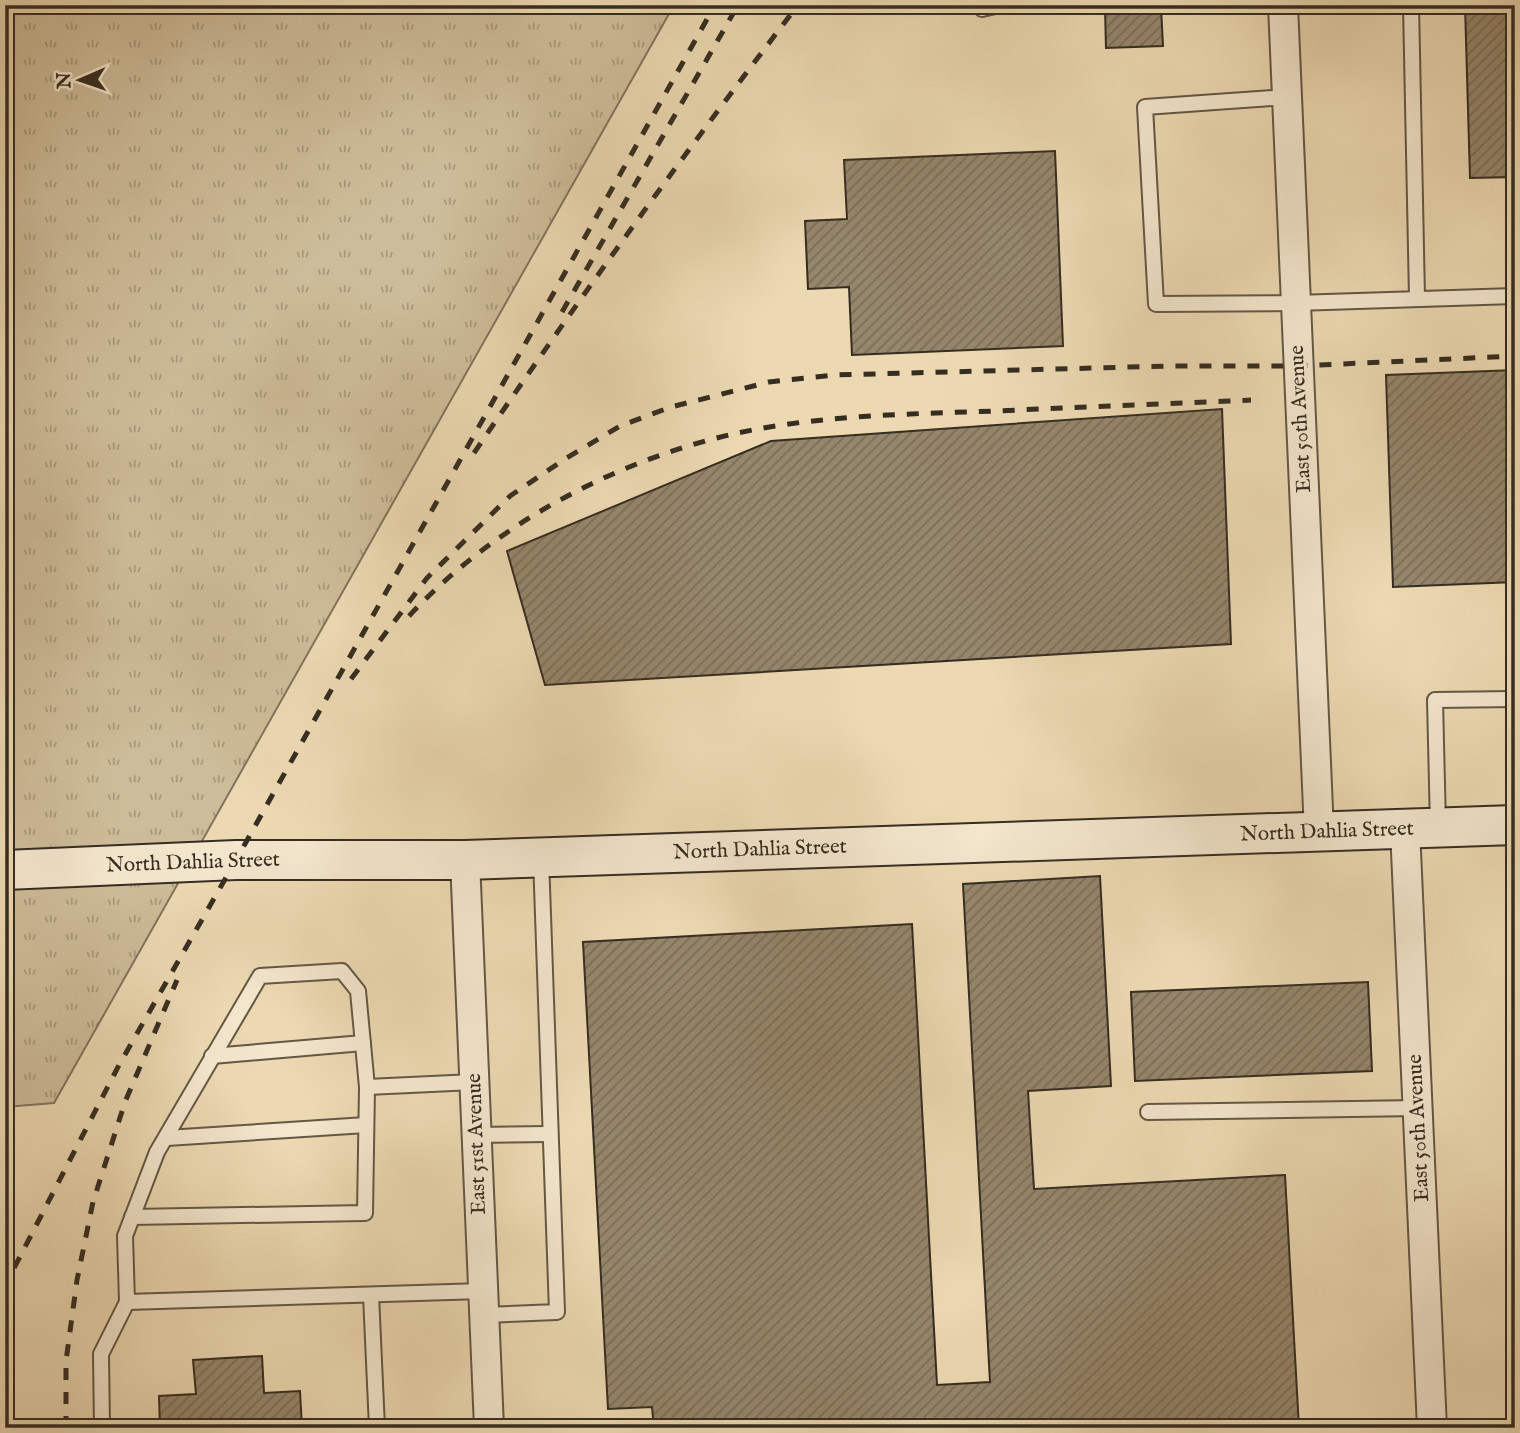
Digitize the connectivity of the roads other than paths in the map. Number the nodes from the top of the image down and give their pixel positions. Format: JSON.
{"nodes":[{"id":1,"x":1000,"y":5,"type":"edge"},
{"id":2,"x":1283,"y":5,"type":"edge"},
{"id":3,"x":1411,"y":5,"type":"edge"},
{"id":4,"x":982,"y":9,"type":"dead end"},
{"id":5,"x":1287,"y":97,"type":"junction"},
{"id":6,"x":1515,"y":296,"type":"edge"},
{"id":7,"x":1417,"y":298,"type":"junction"},
{"id":8,"x":1296,"y":303,"type":"junction"},
{"id":9,"x":1515,"y":699,"type":"edge"},
{"id":10,"x":1515,"y":825,"type":"edge"},
{"id":11,"x":1422,"y":828,"type":"junction"},
{"id":12,"x":1319,"y":832,"type":"junction"},
{"id":13,"x":541,"y":857,"type":"junction"},
{"id":14,"x":465,"y":860,"type":"junction"},
{"id":15,"x":5,"y":870,"type":"edge"},
{"id":16,"x":363,"y":1043,"type":"junction"},
{"id":17,"x":212,"y":1056,"type":"junction"},
{"id":18,"x":474,"y":1082,"type":"junction"},
{"id":19,"x":367,"y":1087,"type":"junction"},
{"id":20,"x":1418,"y":1108,"type":"junction"},
{"id":21,"x":1148,"y":1112,"type":"dead end"},
{"id":22,"x":366,"y":1125,"type":"junction"},
{"id":23,"x":550,"y":1134,"type":"junction"},
{"id":24,"x":476,"y":1135,"type":"junction"},
{"id":25,"x":167,"y":1138,"type":"junction"},
{"id":26,"x":132,"y":1217,"type":"junction"},
{"id":27,"x":371,"y":1295,"type":"junction"},
{"id":28,"x":127,"y":1302,"type":"junction"},
{"id":29,"x":484,"y":1303,"type":"junction"},
{"id":30,"x":102,"y":1428,"type":"edge"},
{"id":31,"x":377,"y":1428,"type":"edge"},
{"id":32,"x":489,"y":1428,"type":"edge"},
{"id":33,"x":1432,"y":1428,"type":"edge"}],
"edges":[{"from":1,"to":4,"type":"lane"},
{"from":2,"to":5,"type":"street","name":"East 50th Avenue"},
{"from":3,"to":7,"type":"lane"},
{"from":5,"to":8,"type":"street","name":"East 50th Avenue"},
{"from":5,"to":8,"type":"lane"},
{"from":6,"to":7,"type":"lane"},
{"from":7,"to":8,"type":"lane"},
{"from":8,"to":12,"type":"street","name":"East 50th Avenue"},
{"from":9,"to":11,"type":"lane"},
{"from":10,"to":11,"type":"street","name":"North Dahlia Street"},
{"from":11,"to":12,"type":"street","name":"North Dahlia Street"},
{"from":11,"to":20,"type":"street","name":"East 50th Avenue"},
{"from":12,"to":13,"type":"street","name":"North Dahlia Street"},
{"from":13,"to":14,"type":"street","name":"North Dahlia Street"},
{"from":13,"to":23,"type":"lane"},
{"from":14,"to":15,"type":"street","name":"North Dahlia Street"},
{"from":14,"to":18,"type":"street","name":"East 51st Avenue"},
{"from":16,"to":17,"type":"lane"},
{"from":16,"to":17,"type":"lane"},
{"from":16,"to":19,"type":"lane"},
{"from":17,"to":25,"type":"lane"},
{"from":18,"to":19,"type":"lane"},
{"from":18,"to":24,"type":"street","name":"East 51st Avenue"},
{"from":19,"to":22,"type":"lane"},
{"from":20,"to":21,"type":"lane"},
{"from":20,"to":33,"type":"street","name":"East 50th Avenue"},
{"from":22,"to":25,"type":"lane"},
{"from":22,"to":26,"type":"lane"},
{"from":23,"to":24,"type":"lane"},
{"from":23,"to":29,"type":"lane"},
{"from":24,"to":29,"type":"street","name":"East 51st Avenue"},
{"from":25,"to":26,"type":"lane"},
{"from":26,"to":28,"type":"lane"},
{"from":27,"to":28,"type":"lane"},
{"from":27,"to":29,"type":"lane"},
{"from":27,"to":31,"type":"lane"},
{"from":28,"to":30,"type":"lane"},
{"from":29,"to":32,"type":"street","name":"East 51st Avenue"}]}
